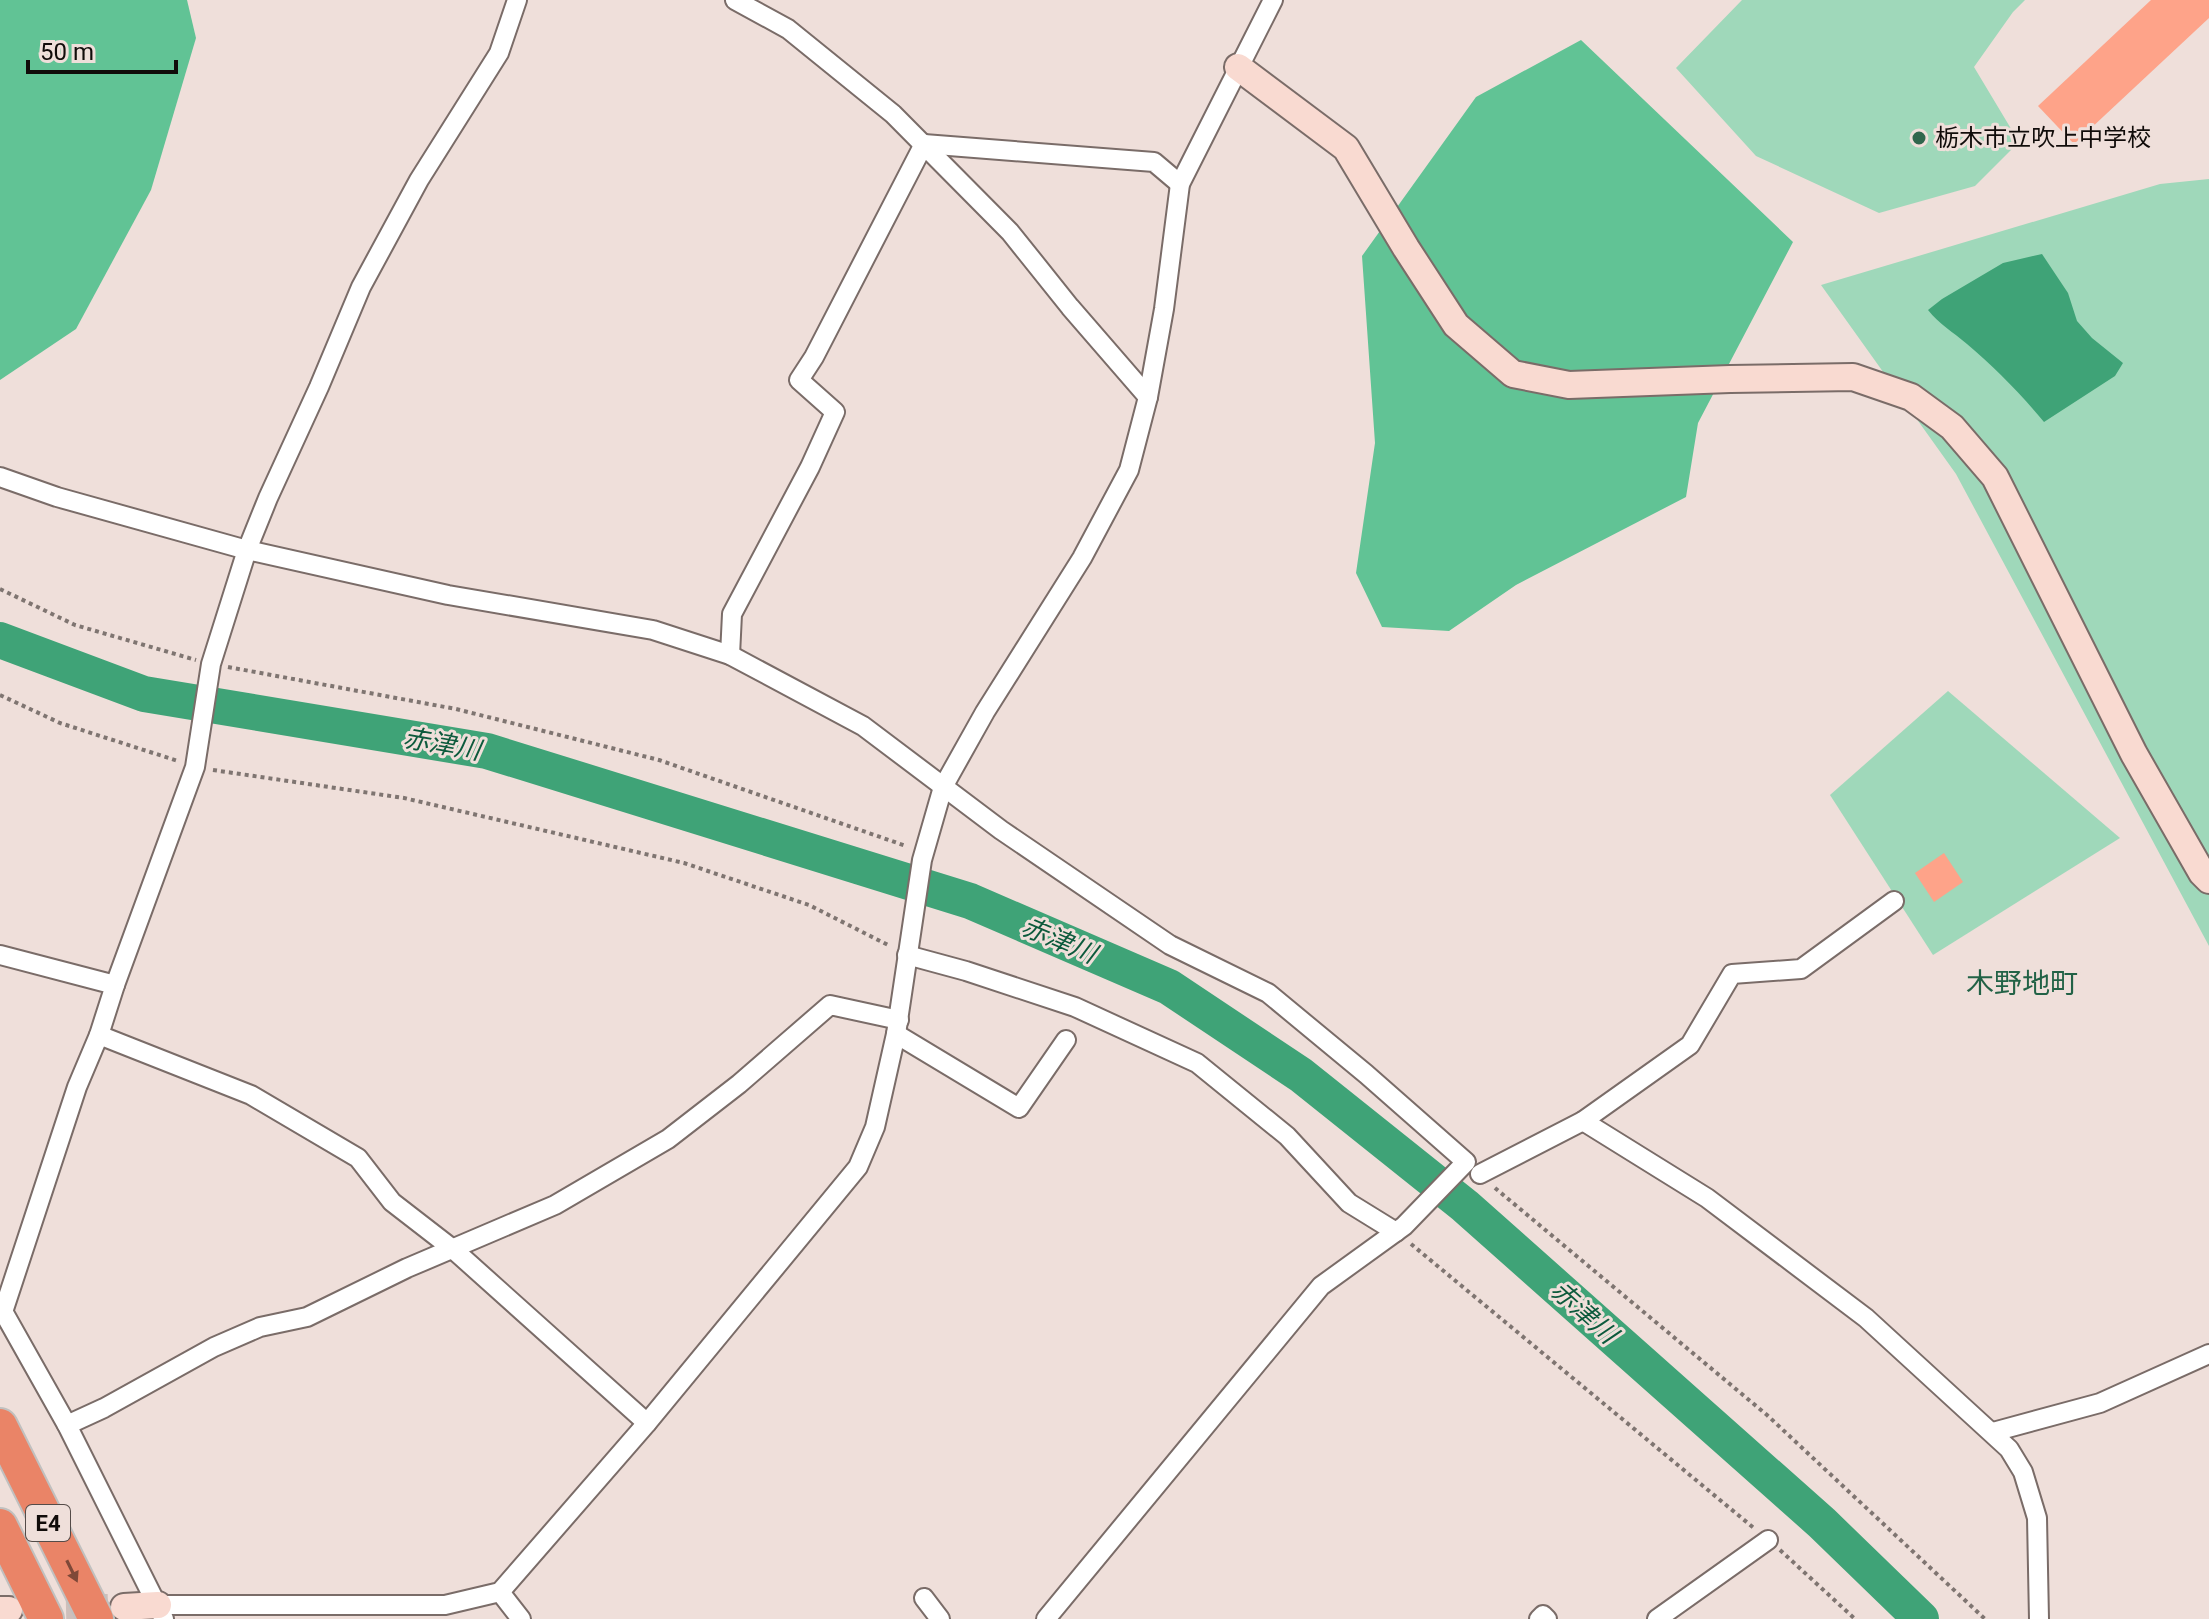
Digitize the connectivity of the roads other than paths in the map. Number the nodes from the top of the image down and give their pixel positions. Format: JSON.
{"nodes":[{"id":1,"x":517,"y":0,"type":"edge"},
{"id":2,"x":735,"y":0,"type":"edge"},
{"id":3,"x":1273,"y":0,"type":"edge"},
{"id":4,"x":1238,"y":67,"type":"junction"},
{"id":5,"x":924,"y":144,"type":"junction"},
{"id":6,"x":1180,"y":184,"type":"junction"},
{"id":7,"x":1148,"y":397,"type":"junction"},
{"id":8,"x":0,"y":477,"type":"edge"},
{"id":9,"x":247,"y":550,"type":"junction"},
{"id":10,"x":730,"y":655,"type":"junction"},
{"id":11,"x":943,"y":787,"type":"junction"},
{"id":12,"x":2209,"y":880,"type":"edge"},
{"id":13,"x":1894,"y":901,"type":"dead end"},
{"id":14,"x":908,"y":947,"type":"junction"},
{"id":15,"x":0,"y":955,"type":"edge"},
{"id":16,"x":115,"y":985,"type":"junction"},
{"id":17,"x":897,"y":1027,"type":"junction"},
{"id":18,"x":99,"y":1035,"type":"junction"},
{"id":19,"x":1066,"y":1040,"type":"dead end"},
{"id":20,"x":1583,"y":1121,"type":"junction"},
{"id":21,"x":1480,"y":1174,"type":"road end"},
{"id":22,"x":1400,"y":1229,"type":"junction"},
{"id":23,"x":454,"y":1250,"type":"junction"},
{"id":24,"x":1,"y":1309,"type":"edge"},
{"id":25,"x":2209,"y":1354,"type":"edge"},
{"id":26,"x":647,"y":1423,"type":"junction"},
{"id":27,"x":67,"y":1425,"type":"junction"},
{"id":28,"x":0,"y":1426,"type":"edge"},
{"id":29,"x":1993,"y":1432,"type":"junction"},
{"id":30,"x":0,"y":1526,"type":"edge"},
{"id":31,"x":1768,"y":1540,"type":"road end"},
{"id":32,"x":500,"y":1592,"type":"junction"},
{"id":33,"x":924,"y":1598,"type":"dead end"},
{"id":34,"x":161,"y":1612,"type":"edge"},
{"id":35,"x":110,"y":1613,"type":"edge"},
{"id":36,"x":515,"y":1616,"type":"edge"},
{"id":37,"x":46,"y":1619,"type":"edge"},
{"id":38,"x":940,"y":1619,"type":"edge"},
{"id":39,"x":1046,"y":1619,"type":"edge"},
{"id":40,"x":1539,"y":1619,"type":"edge"},
{"id":41,"x":1547,"y":1619,"type":"edge"},
{"id":42,"x":1657,"y":1619,"type":"edge"},
{"id":43,"x":2039,"y":1619,"type":"edge"}],
"edges":[{"from":1,"to":9,"type":"street"},
{"from":2,"to":5,"type":"street"},
{"from":3,"to":4,"type":"street"},
{"from":4,"to":6,"type":"street"},
{"from":4,"to":12,"type":"street"},
{"from":5,"to":6,"type":"street"},
{"from":5,"to":7,"type":"street"},
{"from":5,"to":10,"type":"street"},
{"from":6,"to":7,"type":"street"},
{"from":7,"to":11,"type":"street"},
{"from":8,"to":9,"type":"street"},
{"from":9,"to":10,"type":"street"},
{"from":9,"to":16,"type":"street"},
{"from":10,"to":11,"type":"street"},
{"from":11,"to":14,"type":"street"},
{"from":11,"to":22,"type":"street"},
{"from":13,"to":20,"type":"street"},
{"from":14,"to":17,"type":"street"},
{"from":14,"to":22,"type":"street"},
{"from":15,"to":16,"type":"street"},
{"from":16,"to":18,"type":"street"},
{"from":17,"to":19,"type":"street"},
{"from":17,"to":23,"type":"street"},
{"from":17,"to":26,"type":"street"},
{"from":18,"to":23,"type":"street"},
{"from":18,"to":24,"type":"street"},
{"from":20,"to":21,"type":"street"},
{"from":20,"to":29,"type":"street"},
{"from":22,"to":39,"type":"street"},
{"from":23,"to":26,"type":"street"},
{"from":23,"to":27,"type":"street"},
{"from":24,"to":27,"type":"street"},
{"from":25,"to":29,"type":"street"},
{"from":26,"to":32,"type":"street"},
{"from":27,"to":34,"type":"street"},
{"from":28,"to":35,"type":"highway","number":"E4","one_way":true},
{"from":29,"to":43,"type":"street"},
{"from":30,"to":37,"type":"highway","number":"E4"},
{"from":31,"to":42,"type":"street"},
{"from":32,"to":34,"type":"street"},
{"from":32,"to":36,"type":"street"},
{"from":33,"to":38,"type":"street"},
{"from":34,"to":35,"type":"street"},
{"from":40,"to":41,"type":"street"}]}
